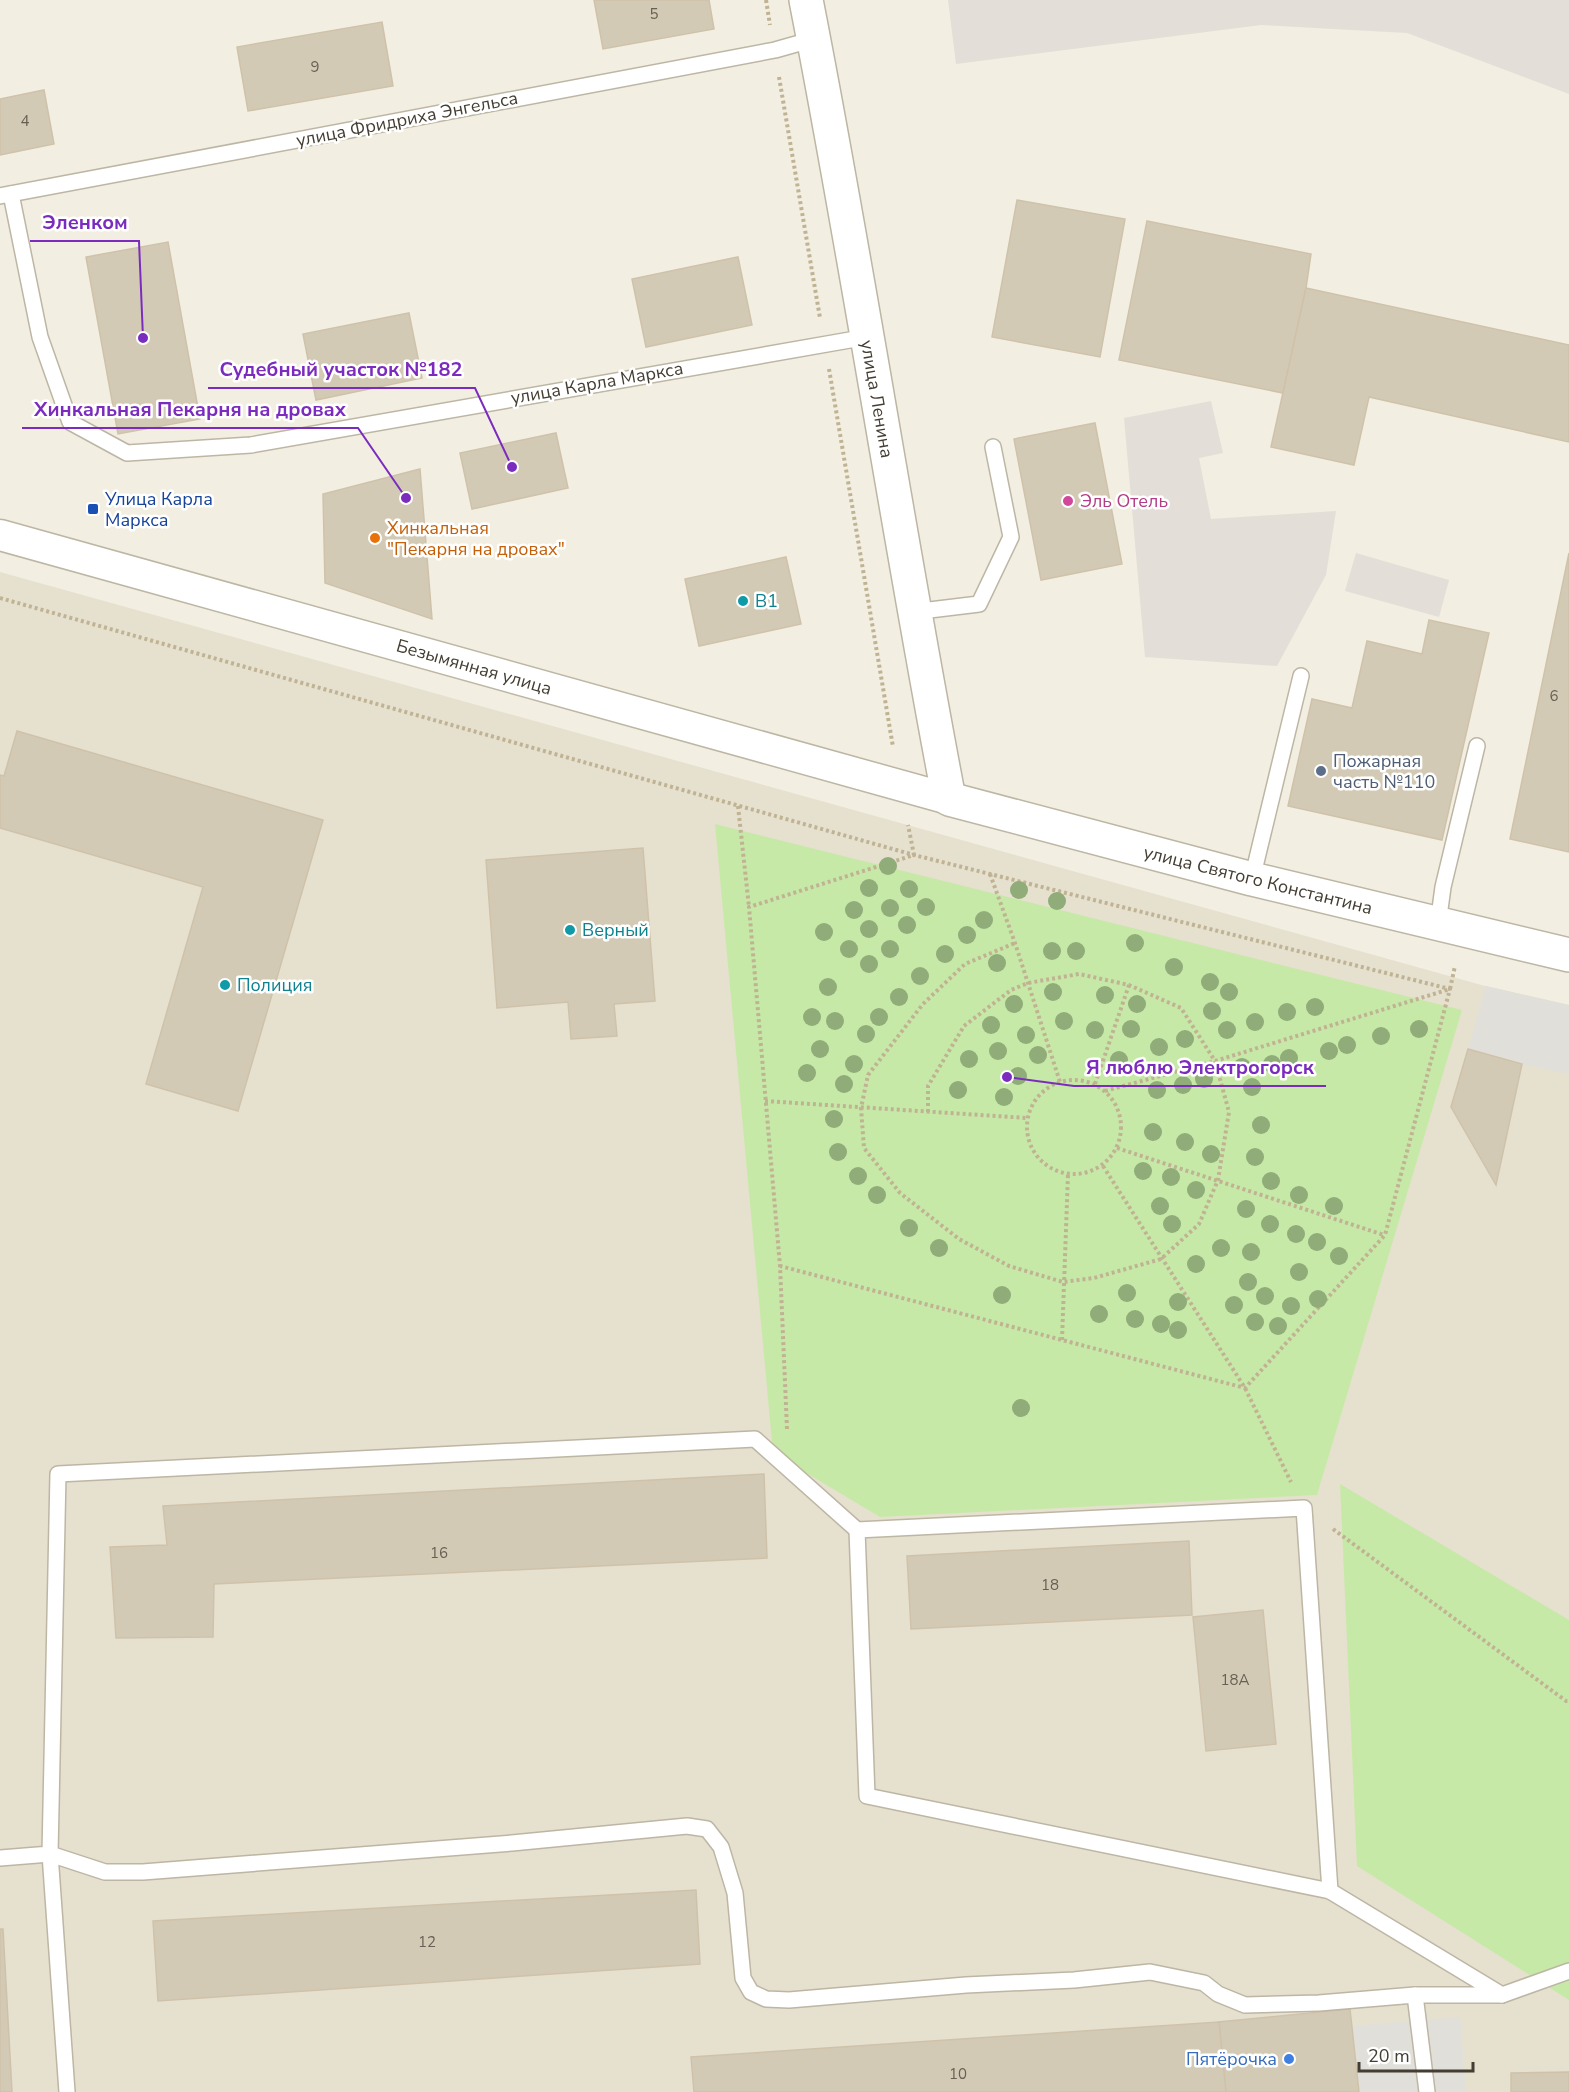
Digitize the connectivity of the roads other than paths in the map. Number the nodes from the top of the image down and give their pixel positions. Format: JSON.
{"nodes":[{"id":1,"x":806,"y":0,"type":"edge"},
{"id":2,"x":814,"y":39,"type":"junction"},
{"id":3,"x":6,"y":195,"type":"edge"},
{"id":4,"x":867,"y":337,"type":"junction"},
{"id":5,"x":993,"y":447,"type":"dead end"},
{"id":6,"x":0,"y":535,"type":"edge"},
{"id":7,"x":913,"y":612,"type":"junction"},
{"id":8,"x":1300,"y":676,"type":"dead end"},
{"id":9,"x":1477,"y":746,"type":"dead end"},
{"id":10,"x":949,"y":799,"type":"junction"},
{"id":11,"x":1252,"y":879,"type":"junction"},
{"id":12,"x":1451,"y":928,"type":"junction"},
{"id":13,"x":1569,"y":955,"type":"edge"},
{"id":14,"x":857,"y":1530,"type":"junction"},
{"id":15,"x":51,"y":1854,"type":"junction"},
{"id":16,"x":0,"y":1858,"type":"edge"},
{"id":17,"x":1330,"y":1892,"type":"junction"},
{"id":18,"x":1569,"y":1971,"type":"edge"},
{"id":19,"x":1416,"y":1995,"type":"junction"},
{"id":20,"x":1502,"y":1995,"type":"junction"},
{"id":21,"x":67,"y":2092,"type":"edge"},
{"id":22,"x":1427,"y":2092,"type":"edge"}],
"edges":[{"from":1,"to":2,"type":"street","name":"улица Ленина"},
{"from":2,"to":3,"type":"lane","name":"улица Фридриха Энгельса"},
{"from":2,"to":4,"type":"street","name":"улица Ленина"},
{"from":3,"to":4,"type":"lane","name":"улица Карла Маркса"},
{"from":4,"to":7,"type":"street","name":"улица Ленина"},
{"from":5,"to":7,"type":"lane"},
{"from":6,"to":10,"type":"street","name":"Безымянная улица"},
{"from":7,"to":10,"type":"street","name":"улица Ленина"},
{"from":8,"to":11,"type":"lane"},
{"from":9,"to":12,"type":"lane"},
{"from":10,"to":11,"type":"street","name":"улица Святого Константина"},
{"from":11,"to":12,"type":"street","name":"улица Святого Константина"},
{"from":12,"to":13,"type":"street","name":"улица Святого Константина"},
{"from":14,"to":15,"type":"lane"},
{"from":14,"to":17,"type":"lane"},
{"from":14,"to":17,"type":"lane"},
{"from":15,"to":16,"type":"lane"},
{"from":15,"to":19,"type":"lane"},
{"from":15,"to":21,"type":"lane"},
{"from":17,"to":20,"type":"lane"},
{"from":18,"to":20,"type":"lane"},
{"from":19,"to":20,"type":"lane"},
{"from":19,"to":22,"type":"lane"}]}
